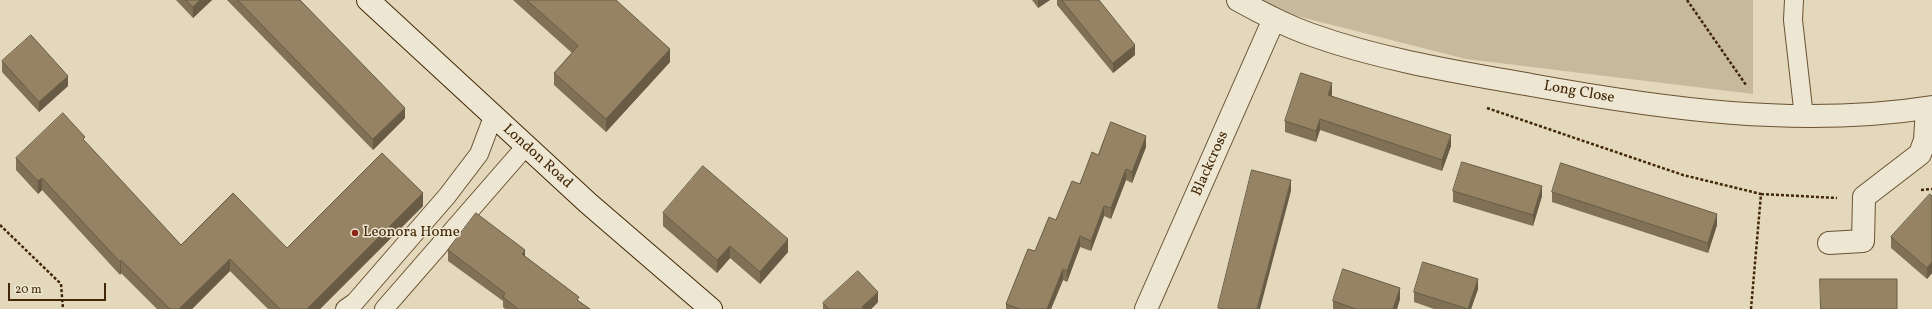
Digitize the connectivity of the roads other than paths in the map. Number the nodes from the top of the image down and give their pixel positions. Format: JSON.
{"nodes":[{"id":1,"x":368,"y":0,"type":"edge"},
{"id":2,"x":1238,"y":0,"type":"edge"},
{"id":3,"x":1794,"y":0,"type":"edge"},
{"id":4,"x":1274,"y":19,"type":"junction"},
{"id":5,"x":1929,"y":107,"type":"edge"},
{"id":6,"x":493,"y":117,"type":"junction"},
{"id":7,"x":1804,"y":117,"type":"junction"},
{"id":8,"x":526,"y":146,"type":"junction"},
{"id":9,"x":1829,"y":243,"type":"dead end"},
{"id":10,"x":345,"y":309,"type":"edge"},
{"id":11,"x":384,"y":309,"type":"edge"},
{"id":12,"x":711,"y":309,"type":"edge"},
{"id":13,"x":1146,"y":309,"type":"edge"}],
"edges":[{"from":1,"to":6,"type":"street","name":"London Road"},
{"from":2,"to":4,"type":"street","name":"Long Close"},
{"from":3,"to":7,"type":"lane"},
{"from":4,"to":7,"type":"street","name":"Long Close"},
{"from":4,"to":13,"type":"street","name":"Blackcross"},
{"from":5,"to":7,"type":"street","name":"Long Close"},
{"from":5,"to":9,"type":"street"},
{"from":6,"to":8,"type":"street","name":"London Road"},
{"from":6,"to":10,"type":"lane"},
{"from":8,"to":11,"type":"lane"},
{"from":8,"to":12,"type":"street","name":"London Road"}]}
